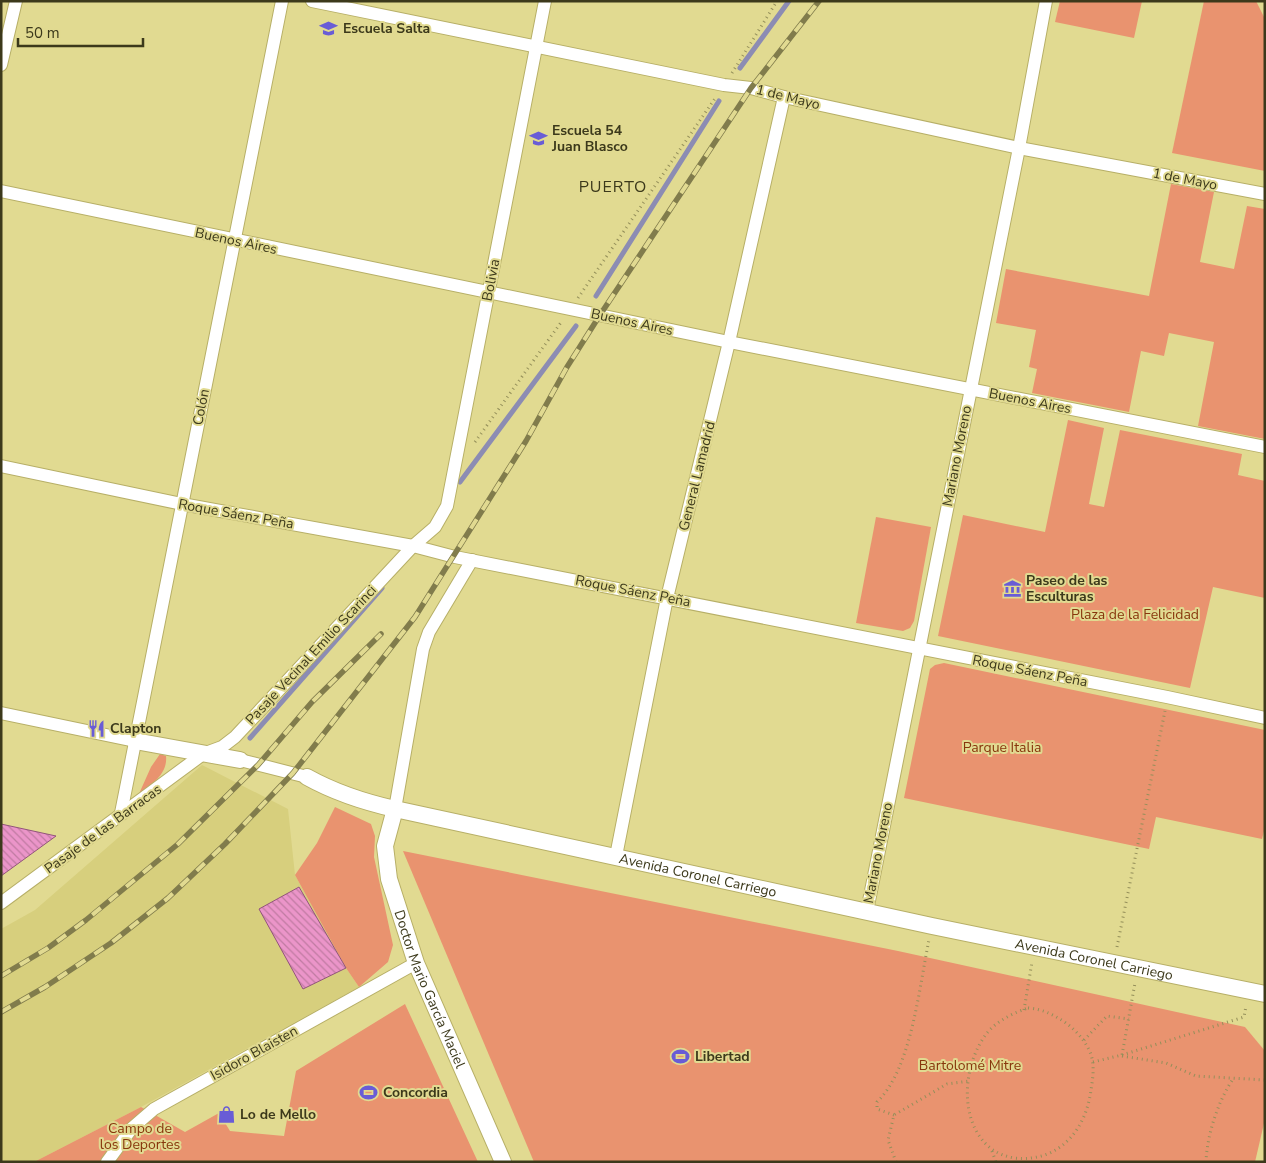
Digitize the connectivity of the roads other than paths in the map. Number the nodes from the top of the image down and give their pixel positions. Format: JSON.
{"nodes":[{"id":1,"x":16,"y":1,"type":"edge"},
{"id":2,"x":282,"y":1,"type":"edge"},
{"id":3,"x":312,"y":1,"type":"edge"},
{"id":4,"x":545,"y":1,"type":"edge"},
{"id":5,"x":1046,"y":1,"type":"edge"},
{"id":6,"x":536,"y":48,"type":"junction"},
{"id":7,"x":1,"y":66,"type":"edge"},
{"id":8,"x":784,"y":97,"type":"junction"},
{"id":9,"x":1019,"y":148,"type":"junction"},
{"id":10,"x":1,"y":191,"type":"edge"},
{"id":11,"x":1265,"y":194,"type":"edge"},
{"id":12,"x":234,"y":241,"type":"junction"},
{"id":13,"x":489,"y":293,"type":"junction"},
{"id":14,"x":729,"y":342,"type":"junction"},
{"id":15,"x":970,"y":389,"type":"junction"},
{"id":16,"x":1265,"y":447,"type":"edge"},
{"id":17,"x":1,"y":466,"type":"edge"},
{"id":18,"x":182,"y":504,"type":"junction"},
{"id":19,"x":413,"y":546,"type":"junction"},
{"id":20,"x":472,"y":560,"type":"junction"},
{"id":21,"x":667,"y":598,"type":"junction"},
{"id":22,"x":920,"y":650,"type":"junction"},
{"id":23,"x":1,"y":713,"type":"edge"},
{"id":24,"x":1265,"y":718,"type":"edge"},
{"id":25,"x":135,"y":741,"type":"junction"},
{"id":26,"x":203,"y":754,"type":"junction"},
{"id":27,"x":240,"y":760,"type":"joint"},
{"id":28,"x":307,"y":777,"type":"joint"},
{"id":29,"x":395,"y":809,"type":"junction"},
{"id":30,"x":121,"y":813,"type":"junction"},
{"id":31,"x":616,"y":856,"type":"junction"},
{"id":32,"x":1,"y":903,"type":"edge"},
{"id":33,"x":867,"y":911,"type":"junction"},
{"id":34,"x":416,"y":963,"type":"junction"},
{"id":35,"x":1257,"y":992,"type":"edge"},
{"id":36,"x":107,"y":1162,"type":"edge"},
{"id":37,"x":503,"y":1162,"type":"edge"}],
"edges":[{"from":1,"to":7,"type":"street"},
{"from":2,"to":12,"type":"street","name":"Colón"},
{"from":3,"to":6,"type":"street","name":"1 de Mayo"},
{"from":4,"to":6,"type":"street","name":"Bolivia"},
{"from":5,"to":9,"type":"street","name":"Mariano Moreno"},
{"from":6,"to":8,"type":"street","name":"1 de Mayo"},
{"from":6,"to":13,"type":"street","name":"Bolivia"},
{"from":8,"to":9,"type":"street","name":"1 de Mayo"},
{"from":8,"to":14,"type":"street","name":"General Lamadrid"},
{"from":9,"to":11,"type":"street","name":"1 de Mayo"},
{"from":9,"to":15,"type":"street","name":"Mariano Moreno"},
{"from":10,"to":12,"type":"street","name":"Buenos Aires"},
{"from":12,"to":13,"type":"street","name":"Buenos Aires"},
{"from":12,"to":18,"type":"street","name":"Colón"},
{"from":13,"to":14,"type":"street","name":"Buenos Aires"},
{"from":13,"to":19,"type":"street","name":"Bolivia"},
{"from":14,"to":15,"type":"street","name":"Buenos Aires"},
{"from":14,"to":21,"type":"street","name":"General Lamadrid"},
{"from":15,"to":16,"type":"street","name":"Buenos Aires"},
{"from":15,"to":22,"type":"street","name":"Mariano Moreno"},
{"from":17,"to":18,"type":"street","name":"Roque Sáenz Peña"},
{"from":18,"to":19,"type":"street","name":"Roque Sáenz Peña"},
{"from":18,"to":25,"type":"street","name":"Colón"},
{"from":19,"to":20,"type":"street","name":"Roque Sáenz Peña"},
{"from":19,"to":26,"type":"street","name":"Pasaje Vecinal Emilio Scarinci"},
{"from":20,"to":21,"type":"street","name":"Roque Sáenz Peña"},
{"from":20,"to":29,"type":"street"},
{"from":21,"to":22,"type":"street","name":"Roque Sáenz Peña"},
{"from":21,"to":31,"type":"street","name":"General Lamadrid"},
{"from":22,"to":24,"type":"street","name":"Roque Sáenz Peña"},
{"from":22,"to":33,"type":"street","name":"Mariano Moreno"},
{"from":23,"to":25,"type":"street"},
{"from":25,"to":26,"type":"street","name":"Avenida Coronel Carriego"},
{"from":25,"to":30,"type":"street","name":"Colón"},
{"from":26,"to":27,"type":"street","name":"Avenida Coronel Carriego"},
{"from":26,"to":30,"type":"street","name":"Pasaje de las Barracas"},
{"from":27,"to":28,"type":"street","name":"Avenida Coronel Carriego"},
{"from":28,"to":29,"type":"street","name":"Avenida Coronel Carriego"},
{"from":29,"to":31,"type":"street","name":"Avenida Coronel Carriego"},
{"from":29,"to":34,"type":"street","name":"Doctor Mario García Maciel"},
{"from":30,"to":32,"type":"street","name":"Pasaje de las Barracas"},
{"from":31,"to":33,"type":"street","name":"Avenida Coronel Carriego"},
{"from":33,"to":35,"type":"street","name":"Avenida Coronel Carriego"},
{"from":34,"to":36,"type":"street","name":"Isidoro Blaisten"},
{"from":34,"to":37,"type":"street","name":"Doctor Mario García Maciel"}]}
